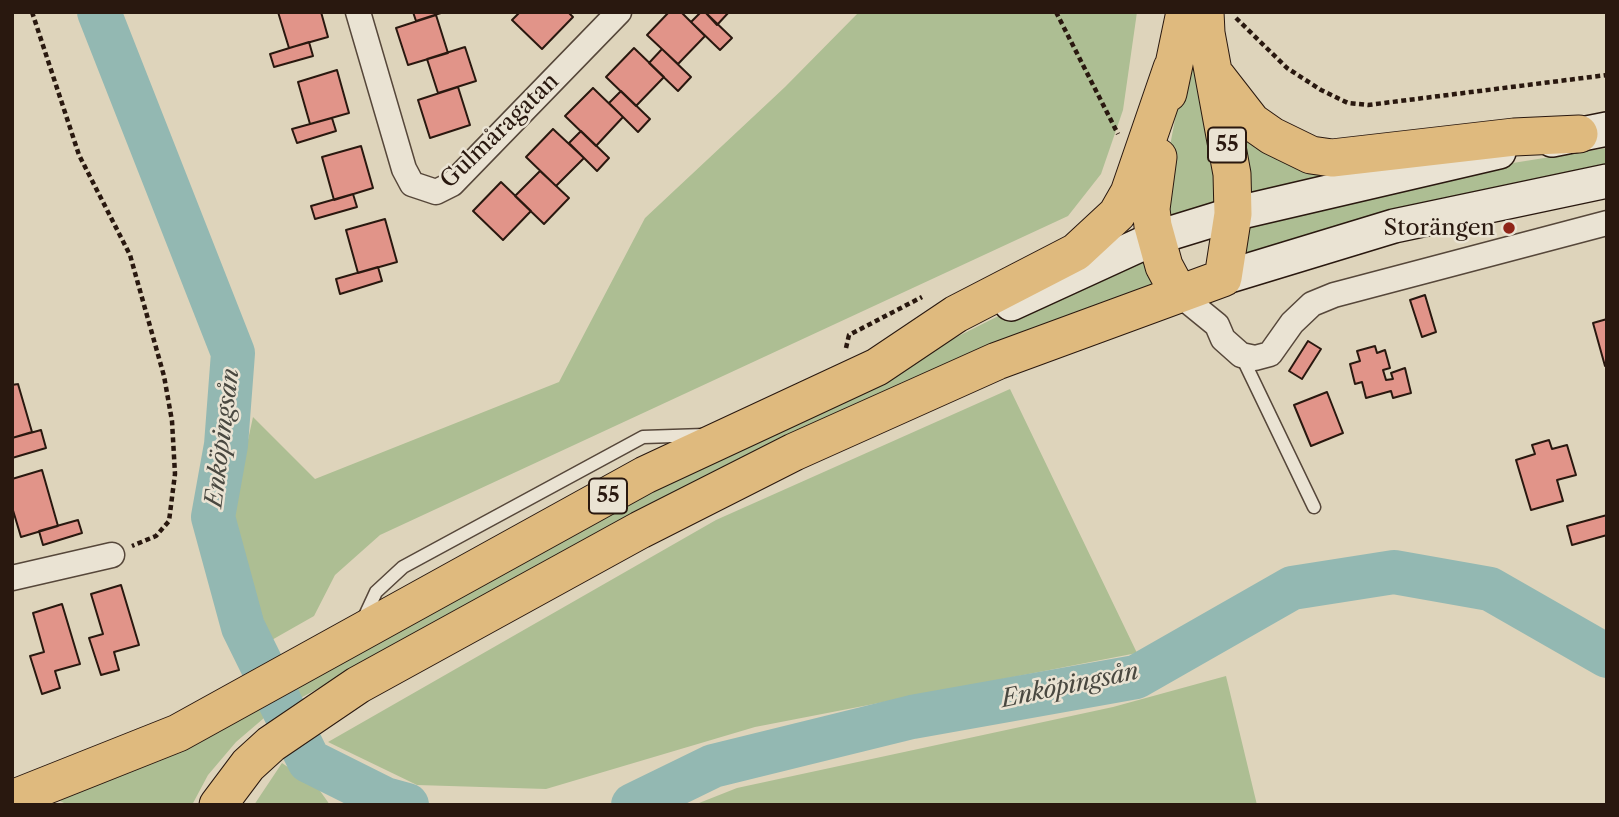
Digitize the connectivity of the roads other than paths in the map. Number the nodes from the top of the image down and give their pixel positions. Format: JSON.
{"nodes":[{"id":1,"x":358,"y":12,"type":"edge"},
{"id":2,"x":619,"y":12,"type":"edge"},
{"id":3,"x":1185,"y":12,"type":"edge"},
{"id":4,"x":1206,"y":12,"type":"edge"},
{"id":5,"x":1172,"y":68,"type":"junction"},
{"id":6,"x":1213,"y":71,"type":"junction"},
{"id":7,"x":1593,"y":132,"type":"edge"},
{"id":8,"x":1607,"y":181,"type":"edge"},
{"id":9,"x":1233,"y":214,"type":"junction"},
{"id":10,"x":1607,"y":223,"type":"edge"},
{"id":11,"x":1155,"y":238,"type":"junction"},
{"id":12,"x":1223,"y":278,"type":"junction"},
{"id":13,"x":1178,"y":294,"type":"junction"},
{"id":14,"x":1217,"y":325,"type":"junction"},
{"id":15,"x":1241,"y":355,"type":"junction"},
{"id":16,"x":897,"y":356,"type":"junction"},
{"id":17,"x":1314,"y":507,"type":"dead end"},
{"id":18,"x":112,"y":555,"type":"road end"},
{"id":19,"x":12,"y":578,"type":"edge"},
{"id":20,"x":12,"y":799,"type":"edge"},
{"id":21,"x":218,"y":805,"type":"edge"}],
"edges":[{"from":1,"to":2,"type":"street","name":"Gulmåragatan"},
{"from":3,"to":5,"type":"main road","number":"55"},
{"from":4,"to":6,"type":"main road","number":"55"},
{"from":5,"to":11,"type":"main road"},
{"from":5,"to":16,"type":"main road","number":"55"},
{"from":6,"to":7,"type":"main road"},
{"from":6,"to":9,"type":"main road","number":"55"},
{"from":7,"to":9,"type":"main road"},
{"from":8,"to":12,"type":"main road"},
{"from":9,"to":11,"type":"main road"},
{"from":9,"to":12,"type":"main road","number":"55"},
{"from":10,"to":15,"type":"street"},
{"from":11,"to":13,"type":"main road"},
{"from":11,"to":16,"type":"main road"},
{"from":12,"to":13,"type":"main road","number":"55"},
{"from":12,"to":14,"type":"street"},
{"from":13,"to":14,"type":"street"},
{"from":13,"to":21,"type":"main road","number":"55"},
{"from":14,"to":15,"type":"street"},
{"from":15,"to":17,"type":"lane"},
{"from":16,"to":20,"type":"main road","number":"55"},
{"from":18,"to":19,"type":"street"}]}
